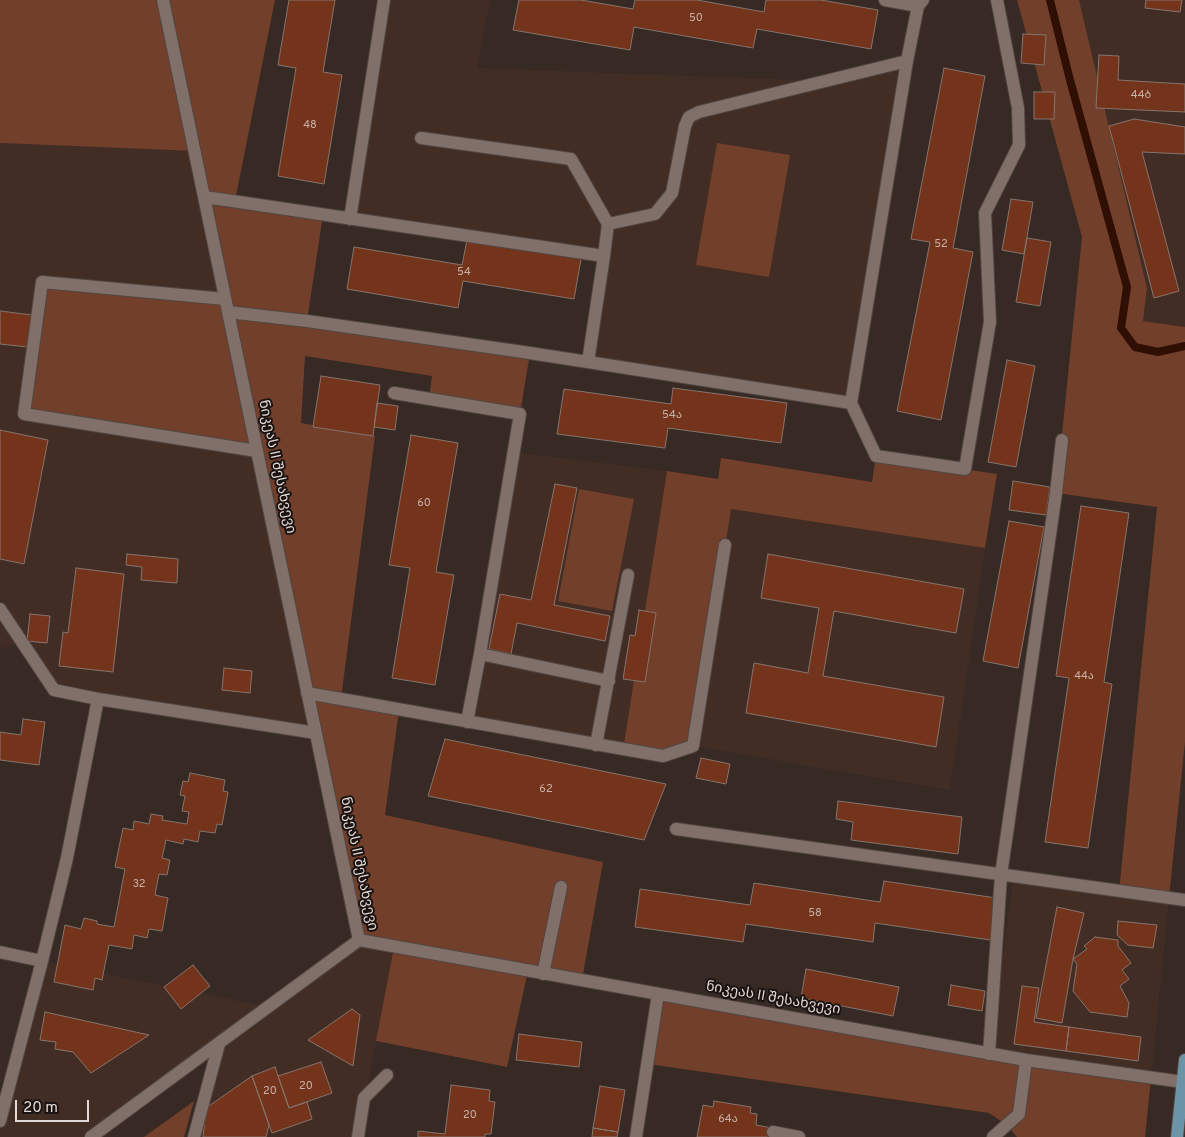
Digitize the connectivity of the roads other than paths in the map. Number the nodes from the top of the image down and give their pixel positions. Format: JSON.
{"nodes":[{"id":1,"x":163,"y":0,"type":"edge"},
{"id":2,"x":384,"y":0,"type":"edge"},
{"id":3,"x":885,"y":0,"type":"edge"},
{"id":4,"x":997,"y":0,"type":"edge"},
{"id":5,"x":920,"y":3,"type":"edge"},
{"id":6,"x":907,"y":61,"type":"junction"},
{"id":7,"x":421,"y":138,"type":"dead end"},
{"id":8,"x":205,"y":197,"type":"junction"},
{"id":9,"x":350,"y":219,"type":"junction"},
{"id":10,"x":608,"y":224,"type":"junction"},
{"id":11,"x":604,"y":256,"type":"junction"},
{"id":12,"x":227,"y":306,"type":"junction"},
{"id":13,"x":588,"y":362,"type":"junction"},
{"id":14,"x":394,"y":393,"type":"dead end"},
{"id":15,"x":851,"y":403,"type":"junction"},
{"id":16,"x":1062,"y":440,"type":"dead end"},
{"id":17,"x":257,"y":451,"type":"junction"},
{"id":18,"x":725,"y":545,"type":"dead end"},
{"id":19,"x":628,"y":575,"type":"dead end"},
{"id":20,"x":0,"y":609,"type":"edge"},
{"id":21,"x":480,"y":654,"type":"junction"},
{"id":22,"x":609,"y":681,"type":"junction"},
{"id":23,"x":307,"y":693,"type":"junction"},
{"id":24,"x":98,"y":699,"type":"junction"},
{"id":25,"x":467,"y":722,"type":"junction"},
{"id":26,"x":316,"y":733,"type":"junction"},
{"id":27,"x":596,"y":745,"type":"junction"},
{"id":28,"x":676,"y":829,"type":"dead end"},
{"id":29,"x":1001,"y":875,"type":"junction"},
{"id":30,"x":561,"y":886,"type":"dead end"},
{"id":31,"x":1185,"y":900,"type":"edge"},
{"id":32,"x":359,"y":940,"type":"junction"},
{"id":33,"x":0,"y":952,"type":"edge"},
{"id":34,"x":42,"y":961,"type":"junction"},
{"id":35,"x":543,"y":974,"type":"junction"},
{"id":36,"x":658,"y":994,"type":"junction"},
{"id":37,"x":219,"y":1044,"type":"junction"},
{"id":38,"x":989,"y":1054,"type":"junction"},
{"id":39,"x":1026,"y":1060,"type":"junction"},
{"id":40,"x":1185,"y":1060,"type":"edge"},
{"id":41,"x":387,"y":1075,"type":"dead end"},
{"id":42,"x":1183,"y":1082,"type":"junction"},
{"id":43,"x":0,"y":1121,"type":"edge"},
{"id":44,"x":773,"y":1132,"type":"dead end"},
{"id":45,"x":92,"y":1137,"type":"edge"},
{"id":46,"x":194,"y":1137,"type":"edge"},
{"id":47,"x":358,"y":1137,"type":"edge"},
{"id":48,"x":636,"y":1137,"type":"edge"},
{"id":49,"x":799,"y":1137,"type":"edge"},
{"id":50,"x":993,"y":1137,"type":"edge"},
{"id":51,"x":1177,"y":1137,"type":"edge"}],
"edges":[{"from":1,"to":8,"type":"street","name":"ნიკეას II შესახვევი"},
{"from":2,"to":9,"type":"street"},
{"from":3,"to":5,"type":"street"},
{"from":4,"to":15,"type":"street"},
{"from":5,"to":6,"type":"street"},
{"from":6,"to":10,"type":"street"},
{"from":6,"to":15,"type":"street"},
{"from":7,"to":10,"type":"street"},
{"from":8,"to":9,"type":"street"},
{"from":8,"to":12,"type":"street","name":"ნიკეას II შესახვევი"},
{"from":9,"to":11,"type":"street"},
{"from":10,"to":11,"type":"street"},
{"from":11,"to":13,"type":"street"},
{"from":12,"to":13,"type":"street"},
{"from":12,"to":17,"type":"street","name":"ნიკეას II შესახვევი"},
{"from":12,"to":17,"type":"street"},
{"from":13,"to":15,"type":"street"},
{"from":14,"to":21,"type":"street"},
{"from":16,"to":29,"type":"street"},
{"from":17,"to":23,"type":"street","name":"ნიკეას II შესახვევი"},
{"from":18,"to":27,"type":"street"},
{"from":19,"to":22,"type":"street"},
{"from":20,"to":24,"type":"street"},
{"from":21,"to":22,"type":"street"},
{"from":21,"to":25,"type":"street"},
{"from":22,"to":27,"type":"street"},
{"from":23,"to":25,"type":"street"},
{"from":23,"to":26,"type":"street","name":"ნიკეას II შესახვევი"},
{"from":24,"to":26,"type":"street"},
{"from":24,"to":34,"type":"street"},
{"from":25,"to":27,"type":"street"},
{"from":26,"to":32,"type":"street","name":"ნიკეას II შესახვევი"},
{"from":28,"to":29,"type":"street"},
{"from":29,"to":31,"type":"street"},
{"from":29,"to":38,"type":"street"},
{"from":30,"to":35,"type":"street"},
{"from":32,"to":35,"type":"street","name":"ნიკეას II შესახვევი"},
{"from":32,"to":37,"type":"street","name":"ნიკეას II შესახვევი"},
{"from":33,"to":34,"type":"street"},
{"from":34,"to":43,"type":"street"},
{"from":35,"to":36,"type":"street","name":"ნიკეას II შესახვევი"},
{"from":36,"to":38,"type":"street","name":"ნიკეას II შესახვევი"},
{"from":36,"to":48,"type":"street"},
{"from":37,"to":45,"type":"street","name":"ნიკეას II შესახვევი"},
{"from":37,"to":46,"type":"street"},
{"from":38,"to":39,"type":"street","name":"ნიკეას II შესახვევი"},
{"from":39,"to":42,"type":"street","name":"ნიკეას II შესახვევი"},
{"from":39,"to":50,"type":"street"},
{"from":40,"to":42,"type":"main road"},
{"from":41,"to":47,"type":"street"},
{"from":42,"to":51,"type":"main road"},
{"from":44,"to":49,"type":"street"}]}
